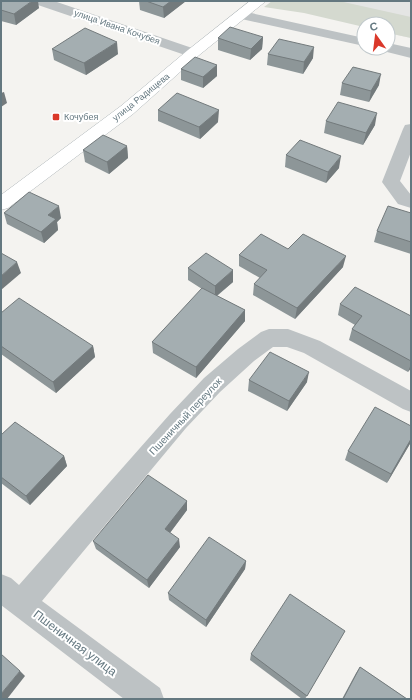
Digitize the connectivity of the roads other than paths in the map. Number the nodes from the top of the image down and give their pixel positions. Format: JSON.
{"nodes":[{"id":1,"x":40,"y":1,"type":"edge"},
{"id":2,"x":258,"y":1,"type":"edge"},
{"id":3,"x":242,"y":15,"type":"junction"},
{"id":4,"x":356,"y":40,"type":"edge"},
{"id":5,"x":396,"y":50,"type":"edge"},
{"id":6,"x":193,"y":53,"type":"junction"},
{"id":7,"x":411,"y":53,"type":"edge"},
{"id":8,"x":411,"y":129,"type":"edge"},
{"id":9,"x":411,"y":202,"type":"edge"},
{"id":10,"x":1,"y":204,"type":"edge"},
{"id":11,"x":411,"y":402,"type":"edge"},
{"id":12,"x":11,"y":595,"type":"edge"},
{"id":13,"x":149,"y":699,"type":"edge"}],
"edges":[{"from":1,"to":6,"type":"street","name":"улица Ивана Кочубея"},
{"from":2,"to":3,"type":"main road","name":"улица Радищева"},
{"from":3,"to":4,"type":"street"},
{"from":3,"to":6,"type":"main road","name":"улица Радищева"},
{"from":5,"to":7,"type":"street"},
{"from":6,"to":10,"type":"main road","name":"улица Радищева"},
{"from":8,"to":9,"type":"street"},
{"from":11,"to":12,"type":"street","name":"Пшеничный переулок"},
{"from":12,"to":13,"type":"street","name":"Пшеничная улица"}]}
